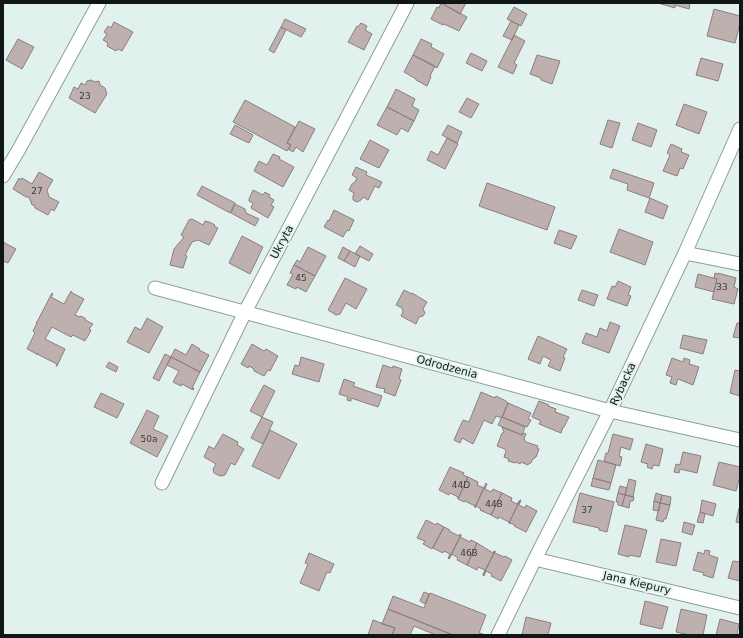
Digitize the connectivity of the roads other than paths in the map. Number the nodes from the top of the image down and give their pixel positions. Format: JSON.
{"nodes":[{"id":1,"x":99,"y":3,"type":"edge"},
{"id":2,"x":407,"y":3,"type":"edge"},
{"id":3,"x":740,"y":129,"type":"edge"},
{"id":4,"x":3,"y":176,"type":"edge"},
{"id":5,"x":685,"y":252,"type":"junction"},
{"id":6,"x":740,"y":264,"type":"edge"},
{"id":7,"x":156,"y":288,"type":"dead end"},
{"id":8,"x":245,"y":312,"type":"junction"},
{"id":9,"x":610,"y":411,"type":"junction"},
{"id":10,"x":740,"y":440,"type":"edge"},
{"id":11,"x":162,"y":483,"type":"dead end"},
{"id":12,"x":534,"y":559,"type":"junction"},
{"id":13,"x":740,"y":608,"type":"edge"},
{"id":14,"x":498,"y":635,"type":"edge"}],
"edges":[{"from":1,"to":4,"type":"street"},
{"from":2,"to":8,"type":"street","name":"Ukryta"},
{"from":3,"to":5,"type":"street","name":"Rybacka"},
{"from":5,"to":6,"type":"street"},
{"from":5,"to":9,"type":"street","name":"Rybacka"},
{"from":7,"to":8,"type":"street","name":"Odrodzenia"},
{"from":8,"to":9,"type":"street","name":"Odrodzenia"},
{"from":8,"to":11,"type":"street","name":"Ukryta"},
{"from":9,"to":10,"type":"street","name":"Odrodzenia"},
{"from":9,"to":12,"type":"street","name":"Rybacka"},
{"from":12,"to":13,"type":"street","name":"Jana Kiepury"},
{"from":12,"to":14,"type":"street","name":"Rybacka"}]}
